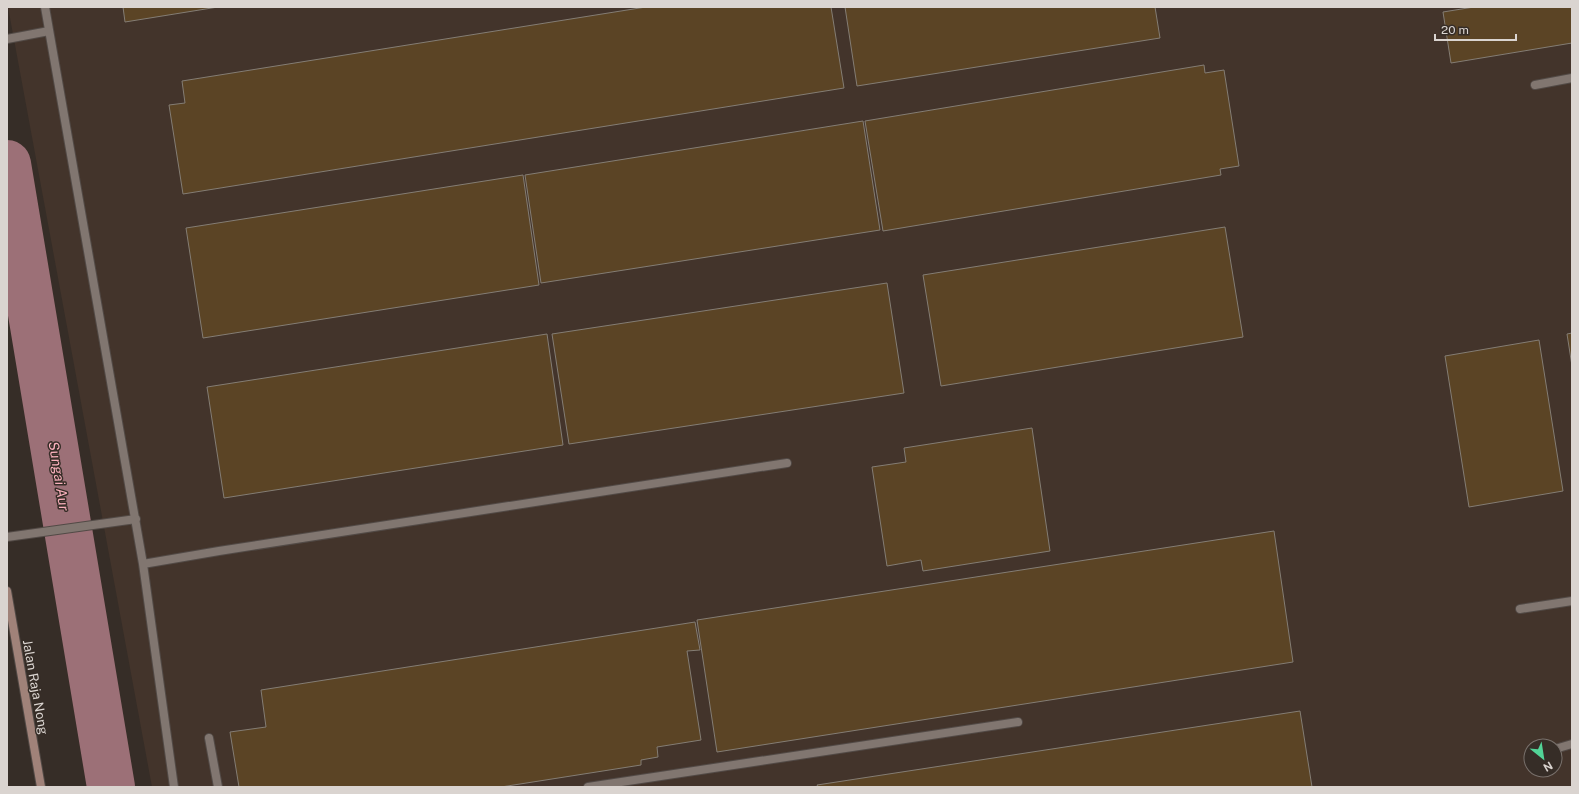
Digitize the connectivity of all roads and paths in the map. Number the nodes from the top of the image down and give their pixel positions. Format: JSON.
{"nodes":[{"id":1,"x":45,"y":7,"type":"edge"},
{"id":2,"x":49,"y":31,"type":"junction"},
{"id":3,"x":7,"y":39,"type":"edge"},
{"id":4,"x":1572,"y":78,"type":"edge"},
{"id":5,"x":1535,"y":85,"type":"dead end"},
{"id":6,"x":787,"y":463,"type":"dead end"},
{"id":7,"x":136,"y":519,"type":"junction"},
{"id":8,"x":7,"y":537,"type":"edge"},
{"id":9,"x":143,"y":564,"type":"junction"},
{"id":10,"x":7,"y":591,"type":"edge"},
{"id":11,"x":1572,"y":601,"type":"edge"},
{"id":12,"x":1520,"y":609,"type":"dead end"},
{"id":13,"x":1018,"y":722,"type":"dead end"},
{"id":14,"x":209,"y":738,"type":"dead end"},
{"id":15,"x":41,"y":787,"type":"edge"},
{"id":16,"x":174,"y":787,"type":"edge"},
{"id":17,"x":218,"y":787,"type":"edge"},
{"id":18,"x":588,"y":787,"type":"edge"}],
"edges":[{"from":1,"to":2,"type":"street"},
{"from":2,"to":3,"type":"street"},
{"from":2,"to":7,"type":"street"},
{"from":4,"to":5,"type":"street"},
{"from":6,"to":9,"type":"street"},
{"from":7,"to":8,"type":"street"},
{"from":7,"to":9,"type":"street"},
{"from":9,"to":16,"type":"street"},
{"from":10,"to":15,"type":"main road","name":"Jalan Raja Nong"},
{"from":11,"to":12,"type":"street"},
{"from":13,"to":18,"type":"street"},
{"from":14,"to":17,"type":"street"}]}
